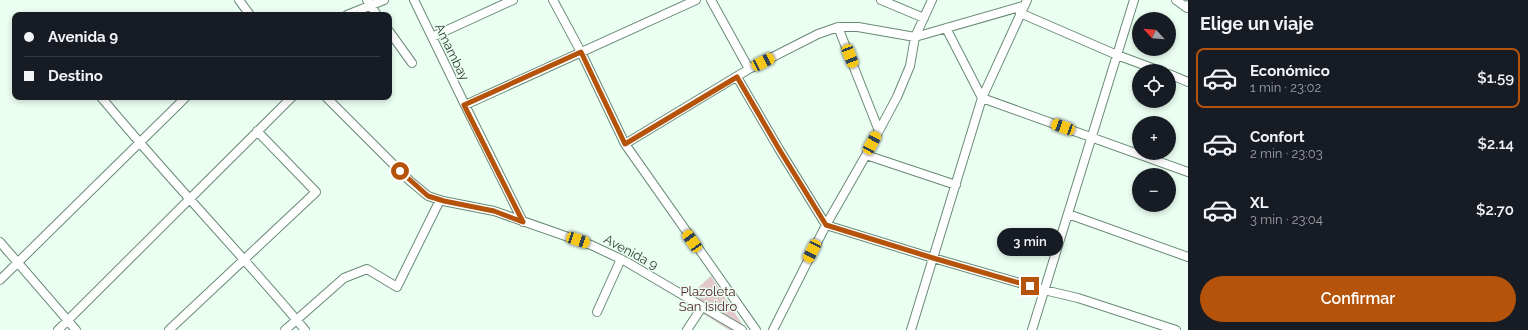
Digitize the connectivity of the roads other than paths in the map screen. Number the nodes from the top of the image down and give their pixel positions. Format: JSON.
{"nodes":[{"id":1,"x":239,"y":0,"type":"edge"},
{"id":2,"x":384,"y":0,"type":"edge"},
{"id":3,"x":414,"y":0,"type":"edge"},
{"id":4,"x":513,"y":0,"type":"edge"},
{"id":5,"x":553,"y":0,"type":"edge"},
{"id":6,"x":696,"y":0,"type":"edge"},
{"id":7,"x":711,"y":0,"type":"edge"},
{"id":8,"x":881,"y":0,"type":"edge"},
{"id":9,"x":932,"y":0,"type":"edge"},
{"id":10,"x":1134,"y":0,"type":"edge"},
{"id":11,"x":1176,"y":0,"type":"edge"},
{"id":12,"x":368,"y":3,"type":"edge"},
{"id":13,"x":1188,"y":5,"type":"edge"},
{"id":14,"x":1024,"y":6,"type":"edge"},
{"id":15,"x":248,"y":12,"type":"edge"},
{"id":16,"x":352,"y":12,"type":"edge"},
{"id":17,"x":375,"y":12,"type":"edge"},
{"id":18,"x":924,"y":18,"type":"junction"},
{"id":19,"x":838,"y":27,"type":"junction"},
{"id":20,"x":946,"y":28,"type":"junction"},
{"id":21,"x":392,"y":34,"type":"edge"},
{"id":22,"x":432,"y":37,"type":"junction"},
{"id":23,"x":915,"y":37,"type":"junction"},
{"id":24,"x":581,"y":52,"type":"junction"},
{"id":25,"x":1117,"y":55,"type":"junction"},
{"id":26,"x":412,"y":63,"type":"dead end"},
{"id":27,"x":1141,"y":64,"type":"edge"},
{"id":28,"x":749,"y":69,"type":"junction"},
{"id":29,"x":737,"y":77,"type":"junction"},
{"id":30,"x":1176,"y":77,"type":"edge"},
{"id":31,"x":1188,"y":82,"type":"edge"},
{"id":32,"x":982,"y":98,"type":"junction"},
{"id":33,"x":103,"y":100,"type":"edge"},
{"id":34,"x":183,"y":100,"type":"edge"},
{"id":35,"x":289,"y":100,"type":"edge"},
{"id":36,"x":329,"y":100,"type":"edge"},
{"id":37,"x":464,"y":105,"type":"junction"},
{"id":38,"x":257,"y":131,"type":"junction"},
{"id":39,"x":879,"y":131,"type":"junction"},
{"id":40,"x":1091,"y":137,"type":"junction"},
{"id":41,"x":139,"y":143,"type":"junction"},
{"id":42,"x":625,"y":144,"type":"junction"},
{"id":43,"x":866,"y":155,"type":"junction"},
{"id":44,"x":1188,"y":172,"type":"edge"},
{"id":45,"x":956,"y":185,"type":"junction"},
{"id":46,"x":189,"y":199,"type":"junction"},
{"id":47,"x":440,"y":200,"type":"junction"},
{"id":48,"x":1068,"y":214,"type":"junction"},
{"id":49,"x":523,"y":222,"type":"junction"},
{"id":50,"x":826,"y":225,"type":"junction"},
{"id":51,"x":0,"y":242,"type":"edge"},
{"id":52,"x":1188,"y":257,"type":"edge"},
{"id":53,"x":933,"y":258,"type":"junction"},
{"id":54,"x":244,"y":259,"type":"junction"},
{"id":55,"x":622,"y":259,"type":"junction"},
{"id":56,"x":18,"y":262,"type":"junction"},
{"id":57,"x":0,"y":280,"type":"edge"},
{"id":58,"x":1044,"y":290,"type":"junction"},
{"id":59,"x":702,"y":306,"type":"junction"},
{"id":60,"x":597,"y":312,"type":"dead end"},
{"id":61,"x":297,"y":320,"type":"junction"},
{"id":62,"x":68,"y":321,"type":"junction"},
{"id":63,"x":58,"y":330,"type":"edge"},
{"id":64,"x":76,"y":330,"type":"edge"},
{"id":65,"x":169,"y":330,"type":"edge"},
{"id":66,"x":285,"y":330,"type":"edge"},
{"id":67,"x":306,"y":330,"type":"edge"},
{"id":68,"x":687,"y":330,"type":"edge"},
{"id":69,"x":742,"y":330,"type":"edge"},
{"id":70,"x":756,"y":330,"type":"edge"},
{"id":71,"x":773,"y":330,"type":"edge"},
{"id":72,"x":911,"y":330,"type":"edge"},
{"id":73,"x":1032,"y":330,"type":"edge"},
{"id":74,"x":1176,"y":330,"type":"edge"}],
"edges":[{"from":1,"to":15,"type":"street"},
{"from":2,"to":12,"type":"street"},
{"from":3,"to":22,"type":"street","name":"Amambay"},
{"from":4,"to":22,"type":"street"},
{"from":5,"to":24,"type":"street"},
{"from":6,"to":24,"type":"street"},
{"from":7,"to":28,"type":"street"},
{"from":8,"to":18,"type":"street"},
{"from":9,"to":18,"type":"street"},
{"from":10,"to":25,"type":"street"},
{"from":11,"to":13,"type":"street"},
{"from":12,"to":16,"type":"street"},
{"from":12,"to":17,"type":"street"},
{"from":14,"to":20,"type":"street"},
{"from":14,"to":25,"type":"street"},
{"from":14,"to":32,"type":"street"},
{"from":18,"to":23,"type":"street"},
{"from":19,"to":23,"type":"street"},
{"from":19,"to":28,"type":"street"},
{"from":19,"to":39,"type":"street"},
{"from":20,"to":23,"type":"street"},
{"from":20,"to":32,"type":"street"},
{"from":21,"to":26,"type":"street"},
{"from":22,"to":37,"type":"street","name":"Amambay"},
{"from":23,"to":39,"type":"street"},
{"from":24,"to":37,"type":"street"},
{"from":24,"to":42,"type":"street"},
{"from":25,"to":27,"type":"street"},
{"from":25,"to":40,"type":"street"},
{"from":28,"to":29,"type":"street"},
{"from":29,"to":42,"type":"street"},
{"from":29,"to":50,"type":"street"},
{"from":30,"to":31,"type":"street"},
{"from":32,"to":40,"type":"street"},
{"from":32,"to":45,"type":"street"},
{"from":33,"to":41,"type":"street"},
{"from":34,"to":41,"type":"street"},
{"from":35,"to":38,"type":"street"},
{"from":36,"to":47,"type":"street","name":"Avenida 9"},
{"from":37,"to":49,"type":"street","name":"Amambay"},
{"from":38,"to":46,"type":"street"},
{"from":38,"to":54,"type":"street"},
{"from":39,"to":43,"type":"street"},
{"from":40,"to":44,"type":"street"},
{"from":40,"to":48,"type":"street"},
{"from":41,"to":46,"type":"street"},
{"from":41,"to":56,"type":"street"},
{"from":42,"to":70,"type":"street"},
{"from":43,"to":45,"type":"street"},
{"from":43,"to":50,"type":"street"},
{"from":45,"to":53,"type":"street"},
{"from":46,"to":54,"type":"street"},
{"from":46,"to":62,"type":"street"},
{"from":47,"to":49,"type":"street","name":"Avenida 9"},
{"from":47,"to":61,"type":"street"},
{"from":48,"to":52,"type":"street"},
{"from":48,"to":58,"type":"street"},
{"from":49,"to":55,"type":"street","name":"Avenida 9"},
{"from":50,"to":53,"type":"street"},
{"from":50,"to":71,"type":"street"},
{"from":51,"to":56,"type":"street"},
{"from":53,"to":58,"type":"street"},
{"from":53,"to":72,"type":"street"},
{"from":54,"to":61,"type":"street"},
{"from":54,"to":65,"type":"street"},
{"from":55,"to":59,"type":"street","name":"Avenida 9"},
{"from":55,"to":60,"type":"street"},
{"from":56,"to":57,"type":"street"},
{"from":56,"to":62,"type":"street"},
{"from":58,"to":73,"type":"street"},
{"from":58,"to":74,"type":"street"},
{"from":59,"to":68,"type":"street"},
{"from":59,"to":69,"type":"street","name":"Avenida 9"},
{"from":61,"to":66,"type":"street"},
{"from":61,"to":67,"type":"street"},
{"from":62,"to":63,"type":"street"},
{"from":62,"to":64,"type":"street"}]}
